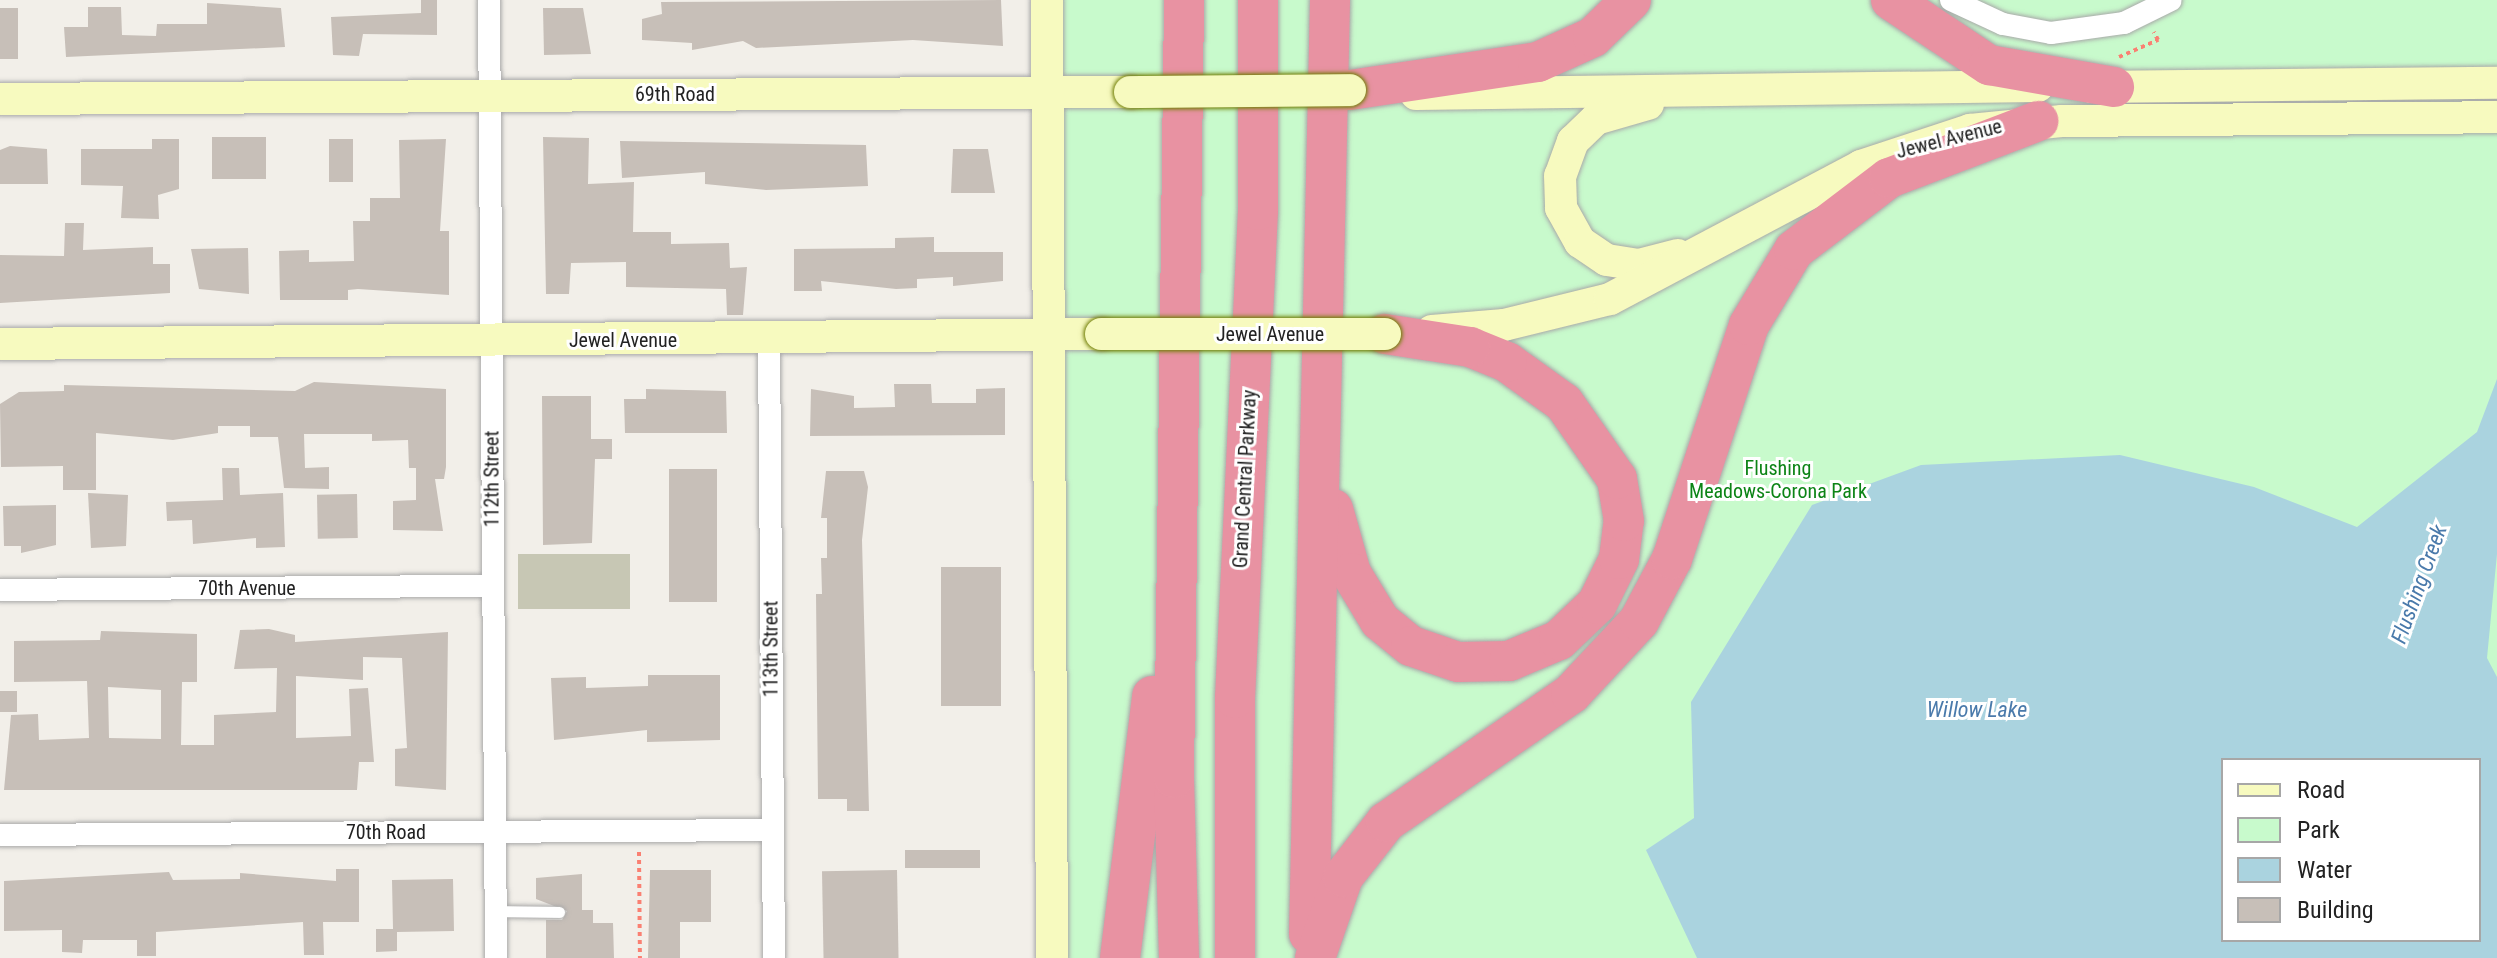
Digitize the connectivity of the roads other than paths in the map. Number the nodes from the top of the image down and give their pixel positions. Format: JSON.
{"nodes":[{"id":1,"x":489,"y":0,"type":"edge"},
{"id":2,"x":1047,"y":0,"type":"edge"},
{"id":3,"x":1184,"y":0,"type":"edge"},
{"id":4,"x":1258,"y":0,"type":"edge"},
{"id":5,"x":1330,"y":0,"type":"edge"},
{"id":6,"x":1342,"y":0,"type":"edge"},
{"id":7,"x":1631,"y":0,"type":"edge"},
{"id":8,"x":1891,"y":0,"type":"edge"},
{"id":9,"x":1951,"y":0,"type":"edge"},
{"id":10,"x":2171,"y":0,"type":"edge"},
{"id":11,"x":2113,"y":73,"type":"junction"},
{"id":12,"x":1342,"y":76,"type":"junction"},
{"id":13,"x":2497,"y":83,"type":"edge"},
{"id":14,"x":1698,"y":91,"type":"junction"},
{"id":15,"x":1047,"y":92,"type":"junction"},
{"id":16,"x":490,"y":96,"type":"junction"},
{"id":17,"x":0,"y":99,"type":"edge"},
{"id":18,"x":2497,"y":117,"type":"edge"},
{"id":19,"x":2038,"y":121,"type":"junction"},
{"id":20,"x":1740,"y":235,"type":"junction"},
{"id":21,"x":1385,"y":334,"type":"junction"},
{"id":22,"x":1048,"y":336,"type":"junction"},
{"id":23,"x":769,"y":340,"type":"junction"},
{"id":24,"x":491,"y":341,"type":"junction"},
{"id":25,"x":0,"y":344,"type":"edge"},
{"id":26,"x":1325,"y":416,"type":"junction"},
{"id":27,"x":1181,"y":438,"type":"junction"},
{"id":28,"x":493,"y":586,"type":"junction"},
{"id":29,"x":0,"y":590,"type":"edge"},
{"id":30,"x":772,"y":830,"type":"junction"},
{"id":31,"x":495,"y":831,"type":"junction"},
{"id":32,"x":0,"y":835,"type":"edge"},
{"id":33,"x":495,"y":911,"type":"junction"},
{"id":34,"x":559,"y":912,"type":"dead end"},
{"id":35,"x":496,"y":958,"type":"edge"},
{"id":36,"x":774,"y":958,"type":"edge"},
{"id":37,"x":1052,"y":958,"type":"edge"},
{"id":38,"x":1120,"y":958,"type":"edge"},
{"id":39,"x":1179,"y":958,"type":"edge"},
{"id":40,"x":1235,"y":958,"type":"edge"},
{"id":41,"x":1312,"y":958,"type":"edge"}],
"edges":[{"from":1,"to":16,"type":"street","name":"112th Street"},
{"from":2,"to":15,"type":"street"},
{"from":3,"to":27,"type":"highway"},
{"from":4,"to":40,"type":"highway","name":"Grand Central Parkway"},
{"from":5,"to":12,"type":"highway"},
{"from":6,"to":12,"type":"highway"},
{"from":7,"to":12,"type":"highway"},
{"from":8,"to":11,"type":"highway"},
{"from":9,"to":10,"type":"street"},
{"from":11,"to":13,"type":"street","name":"Jewel Avenue"},
{"from":11,"to":14,"type":"street","name":"Jewel Avenue"},
{"from":12,"to":14,"type":"street","name":"Jewel Avenue"},
{"from":12,"to":15,"type":"street","name":"69th Road","bridge":true},
{"from":12,"to":26,"type":"highway"},
{"from":14,"to":20,"type":"street"},
{"from":15,"to":16,"type":"street","name":"69th Road"},
{"from":15,"to":22,"type":"street"},
{"from":16,"to":17,"type":"street","name":"69th Road"},
{"from":16,"to":24,"type":"street","name":"112th Street"},
{"from":18,"to":19,"type":"street","name":"Jewel Avenue"},
{"from":19,"to":20,"type":"street","name":"Jewel Avenue"},
{"from":19,"to":41,"type":"highway"},
{"from":20,"to":21,"type":"street","name":"Jewel Avenue"},
{"from":21,"to":22,"type":"street","name":"Jewel Avenue","bridge":true},
{"from":21,"to":26,"type":"highway"},
{"from":22,"to":23,"type":"street","name":"Jewel Avenue"},
{"from":22,"to":37,"type":"street"},
{"from":23,"to":24,"type":"street","name":"Jewel Avenue"},
{"from":23,"to":30,"type":"street","name":"113th Street"},
{"from":24,"to":25,"type":"street","name":"Jewel Avenue"},
{"from":24,"to":28,"type":"street","name":"112th Street"},
{"from":26,"to":41,"type":"highway"},
{"from":27,"to":38,"type":"highway"},
{"from":27,"to":39,"type":"highway"},
{"from":28,"to":29,"type":"street","name":"70th Avenue"},
{"from":28,"to":31,"type":"street","name":"112th Street"},
{"from":30,"to":31,"type":"street","name":"70th Road"},
{"from":30,"to":36,"type":"street","name":"113th Street"},
{"from":31,"to":32,"type":"street","name":"70th Road"},
{"from":31,"to":33,"type":"street","name":"112th Street"},
{"from":33,"to":34,"type":"lane"},
{"from":33,"to":35,"type":"street","name":"112th Street"}]}
